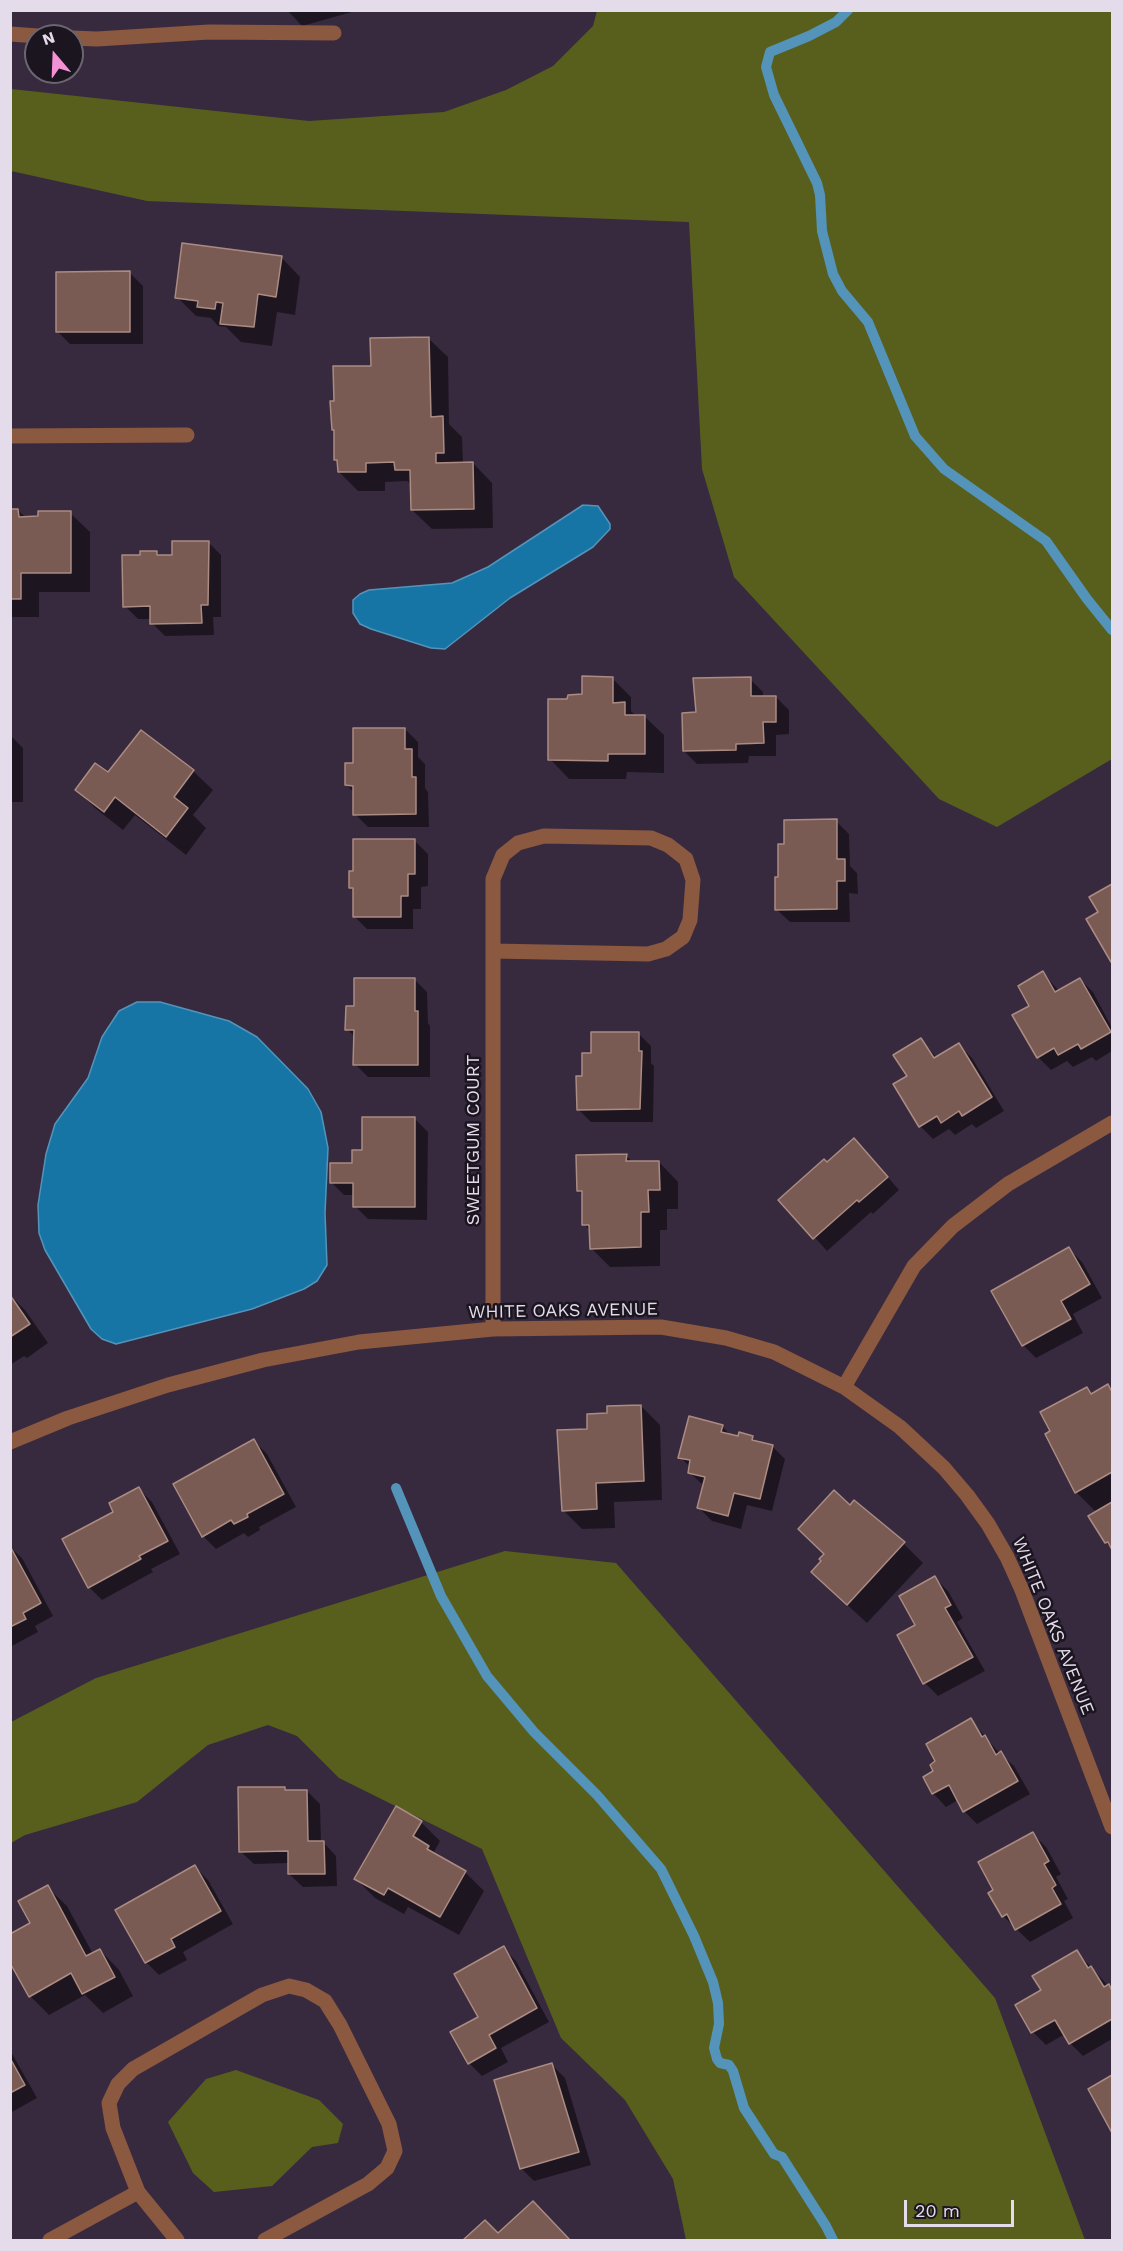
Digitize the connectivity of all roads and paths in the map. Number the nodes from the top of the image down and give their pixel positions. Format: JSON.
{"nodes":[{"id":1,"x":334,"y":33,"type":"dead end"},
{"id":2,"x":84,"y":38,"type":"edge"},
{"id":3,"x":187,"y":435,"type":"dead end"},
{"id":4,"x":10,"y":436,"type":"edge"},
{"id":5,"x":493,"y":951,"type":"junction"},
{"id":6,"x":1113,"y":1123,"type":"edge"},
{"id":7,"x":493,"y":1329,"type":"junction"},
{"id":8,"x":844,"y":1387,"type":"junction"},
{"id":9,"x":10,"y":1442,"type":"edge"},
{"id":10,"x":1113,"y":1827,"type":"edge"},
{"id":11,"x":138,"y":2192,"type":"junction"},
{"id":12,"x":50,"y":2241,"type":"edge"},
{"id":13,"x":177,"y":2241,"type":"edge"},
{"id":14,"x":265,"y":2241,"type":"edge"}],
"edges":[{"from":1,"to":2,"type":"street"},
{"from":3,"to":4,"type":"street"},
{"from":5,"to":5,"type":"street","name":"SWEETGUM COURT"},
{"from":5,"to":7,"type":"street","name":"SWEETGUM COURT"},
{"from":6,"to":8,"type":"street"},
{"from":7,"to":8,"type":"street","name":"WHITE OAKS AVENUE"},
{"from":7,"to":9,"type":"street","name":"WHITE OAKS AVENUE"},
{"from":8,"to":10,"type":"street","name":"WHITE OAKS AVENUE"},
{"from":11,"to":12,"type":"street"},
{"from":11,"to":13,"type":"street"},
{"from":11,"to":14,"type":"street"}]}
